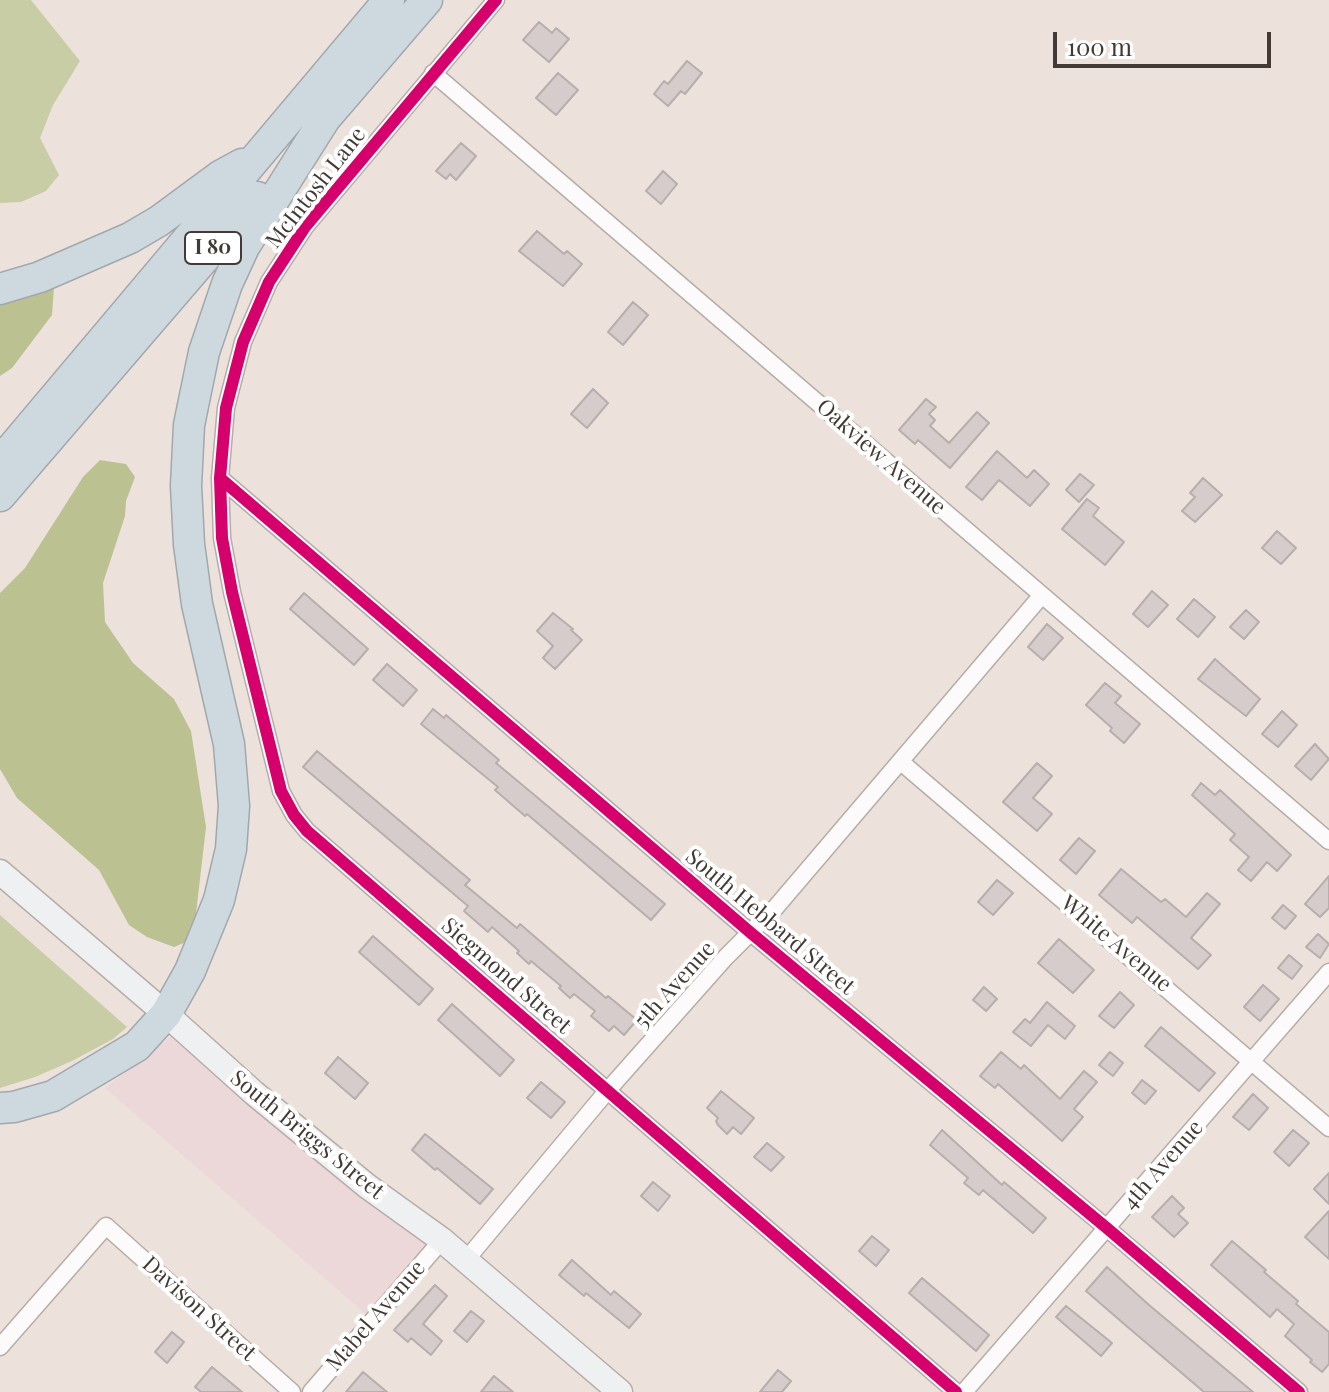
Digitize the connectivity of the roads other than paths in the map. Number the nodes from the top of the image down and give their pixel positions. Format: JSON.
{"nodes":[{"id":1,"x":389,"y":0,"type":"edge"},
{"id":2,"x":427,"y":0,"type":"edge"},
{"id":3,"x":496,"y":0,"type":"edge"},
{"id":4,"x":433,"y":73,"type":"junction"},
{"id":5,"x":328,"y":114,"type":"junction"},
{"id":6,"x":261,"y":154,"type":"junction"},
{"id":7,"x":0,"y":289,"type":"edge"},
{"id":8,"x":0,"y":462,"type":"edge"},
{"id":9,"x":220,"y":478,"type":"junction"},
{"id":10,"x":0,"y":496,"type":"edge"},
{"id":11,"x":1042,"y":595,"type":"junction"},
{"id":12,"x":901,"y":762,"type":"junction"},
{"id":13,"x":1329,"y":841,"type":"edge"},
{"id":14,"x":0,"y":872,"type":"edge"},
{"id":15,"x":751,"y":933,"type":"junction"},
{"id":16,"x":1329,"y":972,"type":"edge"},
{"id":17,"x":166,"y":1014,"type":"junction"},
{"id":18,"x":1254,"y":1061,"type":"junction"},
{"id":19,"x":608,"y":1090,"type":"junction"},
{"id":20,"x":0,"y":1108,"type":"edge"},
{"id":21,"x":1329,"y":1128,"type":"edge"},
{"id":22,"x":1108,"y":1229,"type":"junction"},
{"id":23,"x":442,"y":1240,"type":"junction"},
{"id":24,"x":466,"y":1260,"type":"junction"},
{"id":25,"x":0,"y":1347,"type":"edge"},
{"id":26,"x":292,"y":1392,"type":"edge"},
{"id":27,"x":311,"y":1392,"type":"edge"},
{"id":28,"x":620,"y":1392,"type":"edge"},
{"id":29,"x":956,"y":1392,"type":"edge"},
{"id":30,"x":964,"y":1392,"type":"edge"},
{"id":31,"x":1299,"y":1392,"type":"edge"}],
"edges":[{"from":1,"to":6,"type":"highway","number":"I 80"},
{"from":2,"to":5,"type":"highway","number":"I 80"},
{"from":3,"to":4,"type":"street","name":"McIntosh Lane"},
{"from":4,"to":9,"type":"street","name":"McIntosh Lane"},
{"from":4,"to":11,"type":"street","name":"Oakview Avenue"},
{"from":5,"to":10,"type":"highway","number":"I 80"},
{"from":5,"to":17,"type":"highway"},
{"from":6,"to":7,"type":"highway"},
{"from":6,"to":8,"type":"highway","number":"I 80"},
{"from":9,"to":15,"type":"street","name":"South Hebbard Street"},
{"from":9,"to":19,"type":"street","name":"Siegmond Street"},
{"from":11,"to":12,"type":"street","name":"5th Avenue"},
{"from":11,"to":13,"type":"street","name":"Oakview Avenue"},
{"from":12,"to":15,"type":"street","name":"5th Avenue"},
{"from":12,"to":18,"type":"street","name":"White Avenue"},
{"from":14,"to":17,"type":"street","name":"South Briggs Street"},
{"from":15,"to":19,"type":"street","name":"5th Avenue"},
{"from":15,"to":22,"type":"street","name":"South Hebbard Street"},
{"from":16,"to":18,"type":"street","name":"4th Avenue"},
{"from":17,"to":20,"type":"highway"},
{"from":17,"to":23,"type":"street","name":"South Briggs Street"},
{"from":18,"to":21,"type":"street","name":"White Avenue"},
{"from":18,"to":22,"type":"street","name":"4th Avenue"},
{"from":19,"to":24,"type":"street","name":"5th Avenue"},
{"from":19,"to":29,"type":"street","name":"Siegmond Street"},
{"from":22,"to":30,"type":"street","name":"4th Avenue"},
{"from":22,"to":31,"type":"street","name":"South Hebbard Street"},
{"from":23,"to":24,"type":"street","name":"South Briggs Street"},
{"from":23,"to":27,"type":"street","name":"Mabel Avenue"},
{"from":24,"to":28,"type":"street","name":"South Briggs Street"},
{"from":25,"to":26,"type":"street","name":"Davison Street"}]}
